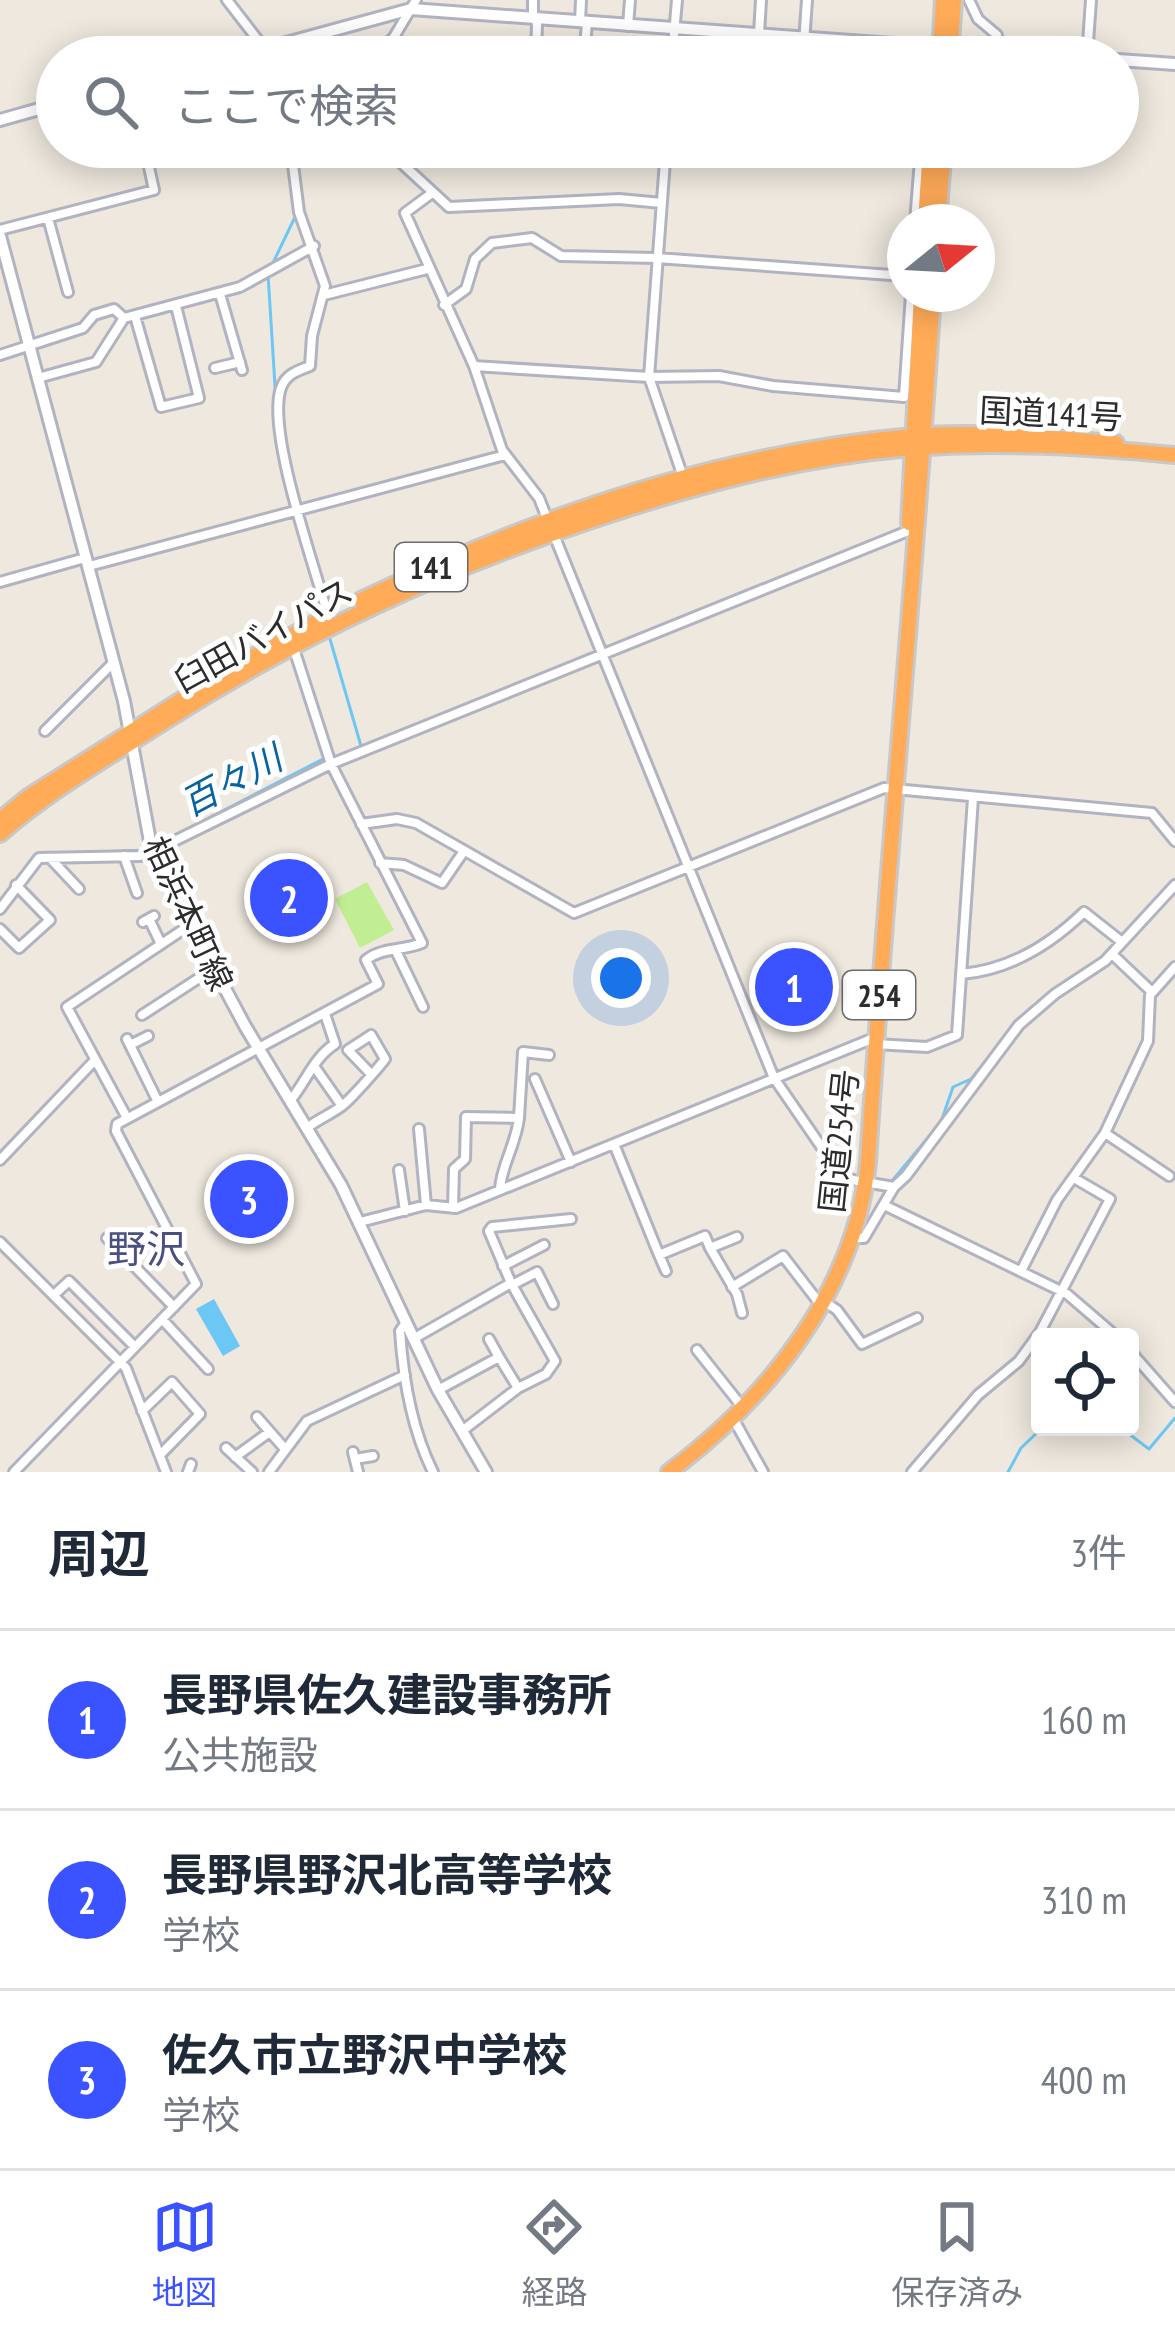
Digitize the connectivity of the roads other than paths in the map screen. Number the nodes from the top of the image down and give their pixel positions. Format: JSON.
{"nodes":[{"id":1,"x":227,"y":0,"type":"edge"},
{"id":2,"x":533,"y":0,"type":"edge"},
{"id":3,"x":581,"y":0,"type":"edge"},
{"id":4,"x":629,"y":0,"type":"edge"},
{"id":5,"x":677,"y":0,"type":"edge"},
{"id":6,"x":761,"y":0,"type":"edge"},
{"id":7,"x":807,"y":0,"type":"edge"},
{"id":8,"x":944,"y":0,"type":"edge"},
{"id":9,"x":954,"y":0,"type":"edge"},
{"id":10,"x":969,"y":0,"type":"edge"},
{"id":11,"x":1091,"y":0,"type":"edge"},
{"id":12,"x":413,"y":5,"type":"edge"},
{"id":13,"x":535,"y":20,"type":"junction"},
{"id":14,"x":583,"y":23,"type":"junction"},
{"id":15,"x":628,"y":26,"type":"junction"},
{"id":16,"x":675,"y":28,"type":"junction"},
{"id":17,"x":719,"y":32,"type":"junction"},
{"id":18,"x":759,"y":34,"type":"junction"},
{"id":19,"x":255,"y":36,"type":"edge"},
{"id":20,"x":319,"y":36,"type":"edge"},
{"id":21,"x":395,"y":36,"type":"edge"},
{"id":22,"x":535,"y":36,"type":"edge"},
{"id":23,"x":583,"y":36,"type":"edge"},
{"id":24,"x":674,"y":36,"type":"edge"},
{"id":25,"x":719,"y":36,"type":"edge"},
{"id":26,"x":789,"y":36,"type":"edge"},
{"id":27,"x":804,"y":36,"type":"edge"},
{"id":28,"x":945,"y":36,"type":"edge"},
{"id":29,"x":948,"y":36,"type":"edge"},
{"id":30,"x":997,"y":36,"type":"edge"},
{"id":31,"x":1089,"y":36,"type":"edge"},
{"id":32,"x":1139,"y":61,"type":"edge"},
{"id":33,"x":1175,"y":64,"type":"edge"},
{"id":34,"x":36,"y":110,"type":"edge"},
{"id":35,"x":0,"y":120,"type":"edge"},
{"id":36,"x":149,"y":168,"type":"edge"},
{"id":37,"x":293,"y":168,"type":"edge"},
{"id":38,"x":406,"y":168,"type":"edge"},
{"id":39,"x":664,"y":168,"type":"edge"},
{"id":40,"x":920,"y":168,"type":"edge"},
{"id":41,"x":929,"y":168,"type":"edge"},
{"id":42,"x":942,"y":168,"type":"edge"},
{"id":43,"x":432,"y":193,"type":"junction"},
{"id":44,"x":662,"y":203,"type":"junction"},
{"id":45,"x":917,"y":204,"type":"edge"},
{"id":46,"x":926,"y":204,"type":"edge"},
{"id":47,"x":939,"y":204,"type":"edge"},
{"id":48,"x":48,"y":217,"type":"junction"},
{"id":49,"x":0,"y":233,"type":"edge"},
{"id":50,"x":314,"y":246,"type":"junction"},
{"id":51,"x":658,"y":258,"type":"junction"},
{"id":52,"x":427,"y":269,"type":"junction"},
{"id":53,"x":887,"y":275,"type":"edge"},
{"id":54,"x":69,"y":285,"type":"dead end"},
{"id":55,"x":220,"y":294,"type":"junction"},
{"id":56,"x":323,"y":296,"type":"junction"},
{"id":57,"x":444,"y":305,"type":"junction"},
{"id":58,"x":176,"y":306,"type":"junction"},
{"id":59,"x":909,"y":312,"type":"edge"},
{"id":60,"x":921,"y":312,"type":"edge"},
{"id":61,"x":931,"y":312,"type":"edge"},
{"id":62,"x":129,"y":317,"type":"junction"},
{"id":63,"x":29,"y":343,"type":"junction"},
{"id":64,"x":0,"y":356,"type":"edge"},
{"id":65,"x":474,"y":366,"type":"junction"},
{"id":66,"x":215,"y":368,"type":"dead end"},
{"id":67,"x":649,"y":376,"type":"junction"},
{"id":68,"x":38,"y":378,"type":"junction"},
{"id":69,"x":918,"y":442,"type":"junction"},
{"id":70,"x":1175,"y":451,"type":"edge"},
{"id":71,"x":505,"y":455,"type":"junction"},
{"id":72,"x":684,"y":480,"type":"junction"},
{"id":73,"x":299,"y":510,"type":"junction"},
{"id":74,"x":551,"y":528,"type":"junction"},
{"id":75,"x":908,"y":531,"type":"junction"},
{"id":76,"x":87,"y":562,"type":"junction"},
{"id":77,"x":0,"y":582,"type":"edge"},
{"id":78,"x":328,"y":616,"type":"junction"},
{"id":79,"x":292,"y":644,"type":"junction"},
{"id":80,"x":602,"y":654,"type":"junction"},
{"id":81,"x":114,"y":662,"type":"junction"},
{"id":82,"x":903,"y":677,"type":"junction"},
{"id":83,"x":45,"y":731,"type":"dead end"},
{"id":84,"x":132,"y":737,"type":"junction"},
{"id":85,"x":332,"y":764,"type":"junction"},
{"id":86,"x":895,"y":790,"type":"junction"},
{"id":87,"x":973,"y":798,"type":"junction"},
{"id":88,"x":0,"y":820,"type":"edge"},
{"id":89,"x":361,"y":824,"type":"junction"},
{"id":90,"x":0,"y":834,"type":"edge"},
{"id":91,"x":1175,"y":841,"type":"edge"},
{"id":92,"x":464,"y":850,"type":"junction"},
{"id":93,"x":152,"y":852,"type":"junction"},
{"id":94,"x":124,"y":856,"type":"junction"},
{"id":95,"x":49,"y":857,"type":"junction"},
{"id":96,"x":380,"y":863,"type":"junction"},
{"id":97,"x":689,"y":866,"type":"junction"},
{"id":98,"x":16,"y":885,"type":"junction"},
{"id":99,"x":1175,"y":885,"type":"edge"},
{"id":100,"x":79,"y":889,"type":"dead end"},
{"id":101,"x":136,"y":893,"type":"dead end"},
{"id":102,"x":0,"y":909,"type":"edge"},
{"id":103,"x":149,"y":919,"type":"dead end"},
{"id":104,"x":190,"y":925,"type":"junction"},
{"id":105,"x":0,"y":929,"type":"edge"},
{"id":106,"x":160,"y":944,"type":"junction"},
{"id":107,"x":1116,"y":949,"type":"junction"},
{"id":108,"x":396,"y":951,"type":"junction"},
{"id":109,"x":1175,"y":967,"type":"edge"},
{"id":110,"x":213,"y":969,"type":"junction"},
{"id":111,"x":962,"y":974,"type":"junction"},
{"id":112,"x":1152,"y":992,"type":"junction"},
{"id":113,"x":423,"y":1006,"type":"dead end"},
{"id":114,"x":325,"y":1015,"type":"junction"},
{"id":115,"x":142,"y":1016,"type":"dead end"},
{"id":116,"x":148,"y":1036,"type":"dead end"},
{"id":117,"x":876,"y":1041,"type":"junction"},
{"id":118,"x":257,"y":1048,"type":"junction"},
{"id":119,"x":550,"y":1055,"type":"dead end"},
{"id":120,"x":95,"y":1060,"type":"junction"},
{"id":121,"x":314,"y":1066,"type":"junction"},
{"id":122,"x":370,"y":1073,"type":"junction"},
{"id":123,"x":774,"y":1078,"type":"junction"},
{"id":124,"x":535,"y":1079,"type":"dead end"},
{"id":125,"x":290,"y":1101,"type":"junction"},
{"id":126,"x":158,"y":1102,"type":"junction"},
{"id":127,"x":342,"y":1106,"type":"junction"},
{"id":128,"x":128,"y":1118,"type":"junction"},
{"id":129,"x":520,"y":1118,"type":"junction"},
{"id":130,"x":307,"y":1128,"type":"junction"},
{"id":131,"x":418,"y":1129,"type":"dead end"},
{"id":132,"x":1105,"y":1133,"type":"junction"},
{"id":133,"x":614,"y":1144,"type":"junction"},
{"id":134,"x":0,"y":1160,"type":"edge"},
{"id":135,"x":572,"y":1162,"type":"junction"},
{"id":136,"x":399,"y":1170,"type":"dead end"},
{"id":137,"x":1168,"y":1176,"type":"dead end"},
{"id":138,"x":1074,"y":1178,"type":"junction"},
{"id":139,"x":866,"y":1183,"type":"junction"},
{"id":140,"x":894,"y":1186,"type":"junction"},
{"id":141,"x":500,"y":1189,"type":"junction"},
{"id":142,"x":426,"y":1205,"type":"junction"},
{"id":143,"x":884,"y":1205,"type":"junction"},
{"id":144,"x":453,"y":1208,"type":"junction"},
{"id":145,"x":405,"y":1210,"type":"junction"},
{"id":146,"x":571,"y":1220,"type":"dead end"},
{"id":147,"x":360,"y":1222,"type":"junction"},
{"id":148,"x":737,"y":1237,"type":"dead end"},
{"id":149,"x":107,"y":1238,"type":"dead end"},
{"id":150,"x":853,"y":1238,"type":"junction"},
{"id":151,"x":0,"y":1242,"type":"edge"},
{"id":152,"x":544,"y":1245,"type":"dead end"},
{"id":153,"x":710,"y":1248,"type":"junction"},
{"id":154,"x":659,"y":1255,"type":"junction"},
{"id":155,"x":503,"y":1266,"type":"junction"},
{"id":156,"x":666,"y":1271,"type":"dead end"},
{"id":157,"x":1021,"y":1271,"type":"junction"},
{"id":158,"x":512,"y":1284,"type":"junction"},
{"id":159,"x":732,"y":1287,"type":"junction"},
{"id":160,"x":1060,"y":1290,"type":"junction"},
{"id":161,"x":54,"y":1295,"type":"junction"},
{"id":162,"x":822,"y":1303,"type":"junction"},
{"id":163,"x":554,"y":1304,"type":"dead end"},
{"id":164,"x":175,"y":1306,"type":"junction"},
{"id":165,"x":742,"y":1312,"type":"dead end"},
{"id":166,"x":916,"y":1318,"type":"dead end"},
{"id":167,"x":162,"y":1319,"type":"junction"},
{"id":168,"x":405,"y":1324,"type":"junction"},
{"id":169,"x":1106,"y":1328,"type":"edge"},
{"id":170,"x":413,"y":1339,"type":"junction"},
{"id":171,"x":489,"y":1339,"type":"dead end"},
{"id":172,"x":135,"y":1347,"type":"junction"},
{"id":173,"x":697,"y":1349,"type":"dead end"},
{"id":174,"x":500,"y":1357,"type":"junction"},
{"id":175,"x":1139,"y":1361,"type":"edge"},
{"id":176,"x":121,"y":1362,"type":"junction"},
{"id":177,"x":208,"y":1370,"type":"dead end"},
{"id":178,"x":406,"y":1376,"type":"junction"},
{"id":179,"x":518,"y":1388,"type":"junction"},
{"id":180,"x":438,"y":1390,"type":"junction"},
{"id":181,"x":1175,"y":1402,"type":"edge"},
{"id":182,"x":142,"y":1411,"type":"junction"},
{"id":183,"x":739,"y":1414,"type":"junction"},
{"id":184,"x":257,"y":1417,"type":"dead end"},
{"id":185,"x":268,"y":1432,"type":"junction"},
{"id":186,"x":460,"y":1432,"type":"junction"},
{"id":187,"x":226,"y":1448,"type":"dead end"},
{"id":188,"x":285,"y":1449,"type":"junction"},
{"id":189,"x":160,"y":1455,"type":"junction"},
{"id":190,"x":374,"y":1456,"type":"dead end"},
{"id":191,"x":235,"y":1457,"type":"junction"},
{"id":192,"x":14,"y":1472,"type":"edge"},
{"id":193,"x":166,"y":1472,"type":"edge"},
{"id":194,"x":252,"y":1472,"type":"edge"},
{"id":195,"x":269,"y":1472,"type":"edge"},
{"id":196,"x":358,"y":1472,"type":"edge"},
{"id":197,"x":433,"y":1472,"type":"edge"},
{"id":198,"x":485,"y":1472,"type":"edge"},
{"id":199,"x":669,"y":1472,"type":"edge"},
{"id":200,"x":764,"y":1472,"type":"edge"},
{"id":201,"x":912,"y":1472,"type":"edge"}],
"edges":[{"from":1,"to":19,"type":"street"},
{"from":2,"to":13,"type":"street"},
{"from":3,"to":14,"type":"street"},
{"from":4,"to":15,"type":"street"},
{"from":5,"to":16,"type":"street"},
{"from":6,"to":18,"type":"street"},
{"from":7,"to":27,"type":"street"},
{"from":8,"to":28,"type":"highway"},
{"from":9,"to":29,"type":"highway"},
{"from":10,"to":30,"type":"street"},
{"from":11,"to":31,"type":"street"},
{"from":12,"to":13,"type":"main road"},
{"from":12,"to":20,"type":"main road"},
{"from":12,"to":21,"type":"street"},
{"from":13,"to":14,"type":"main road"},
{"from":13,"to":22,"type":"street"},
{"from":14,"to":15,"type":"main road"},
{"from":14,"to":23,"type":"street"},
{"from":15,"to":16,"type":"main road"},
{"from":16,"to":17,"type":"main road"},
{"from":16,"to":24,"type":"street"},
{"from":17,"to":18,"type":"main road"},
{"from":17,"to":25,"type":"street"},
{"from":18,"to":26,"type":"main road"},
{"from":32,"to":33,"type":"main road"},
{"from":34,"to":35,"type":"main road"},
{"from":36,"to":48,"type":"street"},
{"from":37,"to":50,"type":"street"},
{"from":38,"to":43,"type":"street"},
{"from":39,"to":44,"type":"street"},
{"from":40,"to":45,"type":"street"},
{"from":41,"to":46,"type":"highway"},
{"from":42,"to":47,"type":"highway"},
{"from":43,"to":44,"type":"street"},
{"from":43,"to":52,"type":"street"},
{"from":44,"to":51,"type":"street"},
{"from":48,"to":49,"type":"street"},
{"from":48,"to":54,"type":"street"},
{"from":49,"to":63,"type":"main road","name":"相浜本町線"},
{"from":50,"to":55,"type":"street"},
{"from":50,"to":56,"type":"street"},
{"from":51,"to":53,"type":"street"},
{"from":51,"to":57,"type":"street"},
{"from":51,"to":67,"type":"street"},
{"from":52,"to":56,"type":"street"},
{"from":52,"to":57,"type":"street"},
{"from":55,"to":58,"type":"street"},
{"from":55,"to":66,"type":"street"},
{"from":56,"to":73,"type":"street"},
{"from":57,"to":65,"type":"street"},
{"from":58,"to":62,"type":"street"},
{"from":58,"to":62,"type":"street"},
{"from":59,"to":67,"type":"street"},
{"from":60,"to":69,"type":"highway"},
{"from":61,"to":69,"type":"highway"},
{"from":62,"to":63,"type":"street"},
{"from":62,"to":68,"type":"street"},
{"from":63,"to":64,"type":"street"},
{"from":63,"to":68,"type":"main road","name":"相浜本町線"},
{"from":65,"to":67,"type":"street"},
{"from":65,"to":71,"type":"street"},
{"from":67,"to":72,"type":"street"},
{"from":68,"to":76,"type":"main road","name":"相浜本町線"},
{"from":69,"to":70,"type":"highway","name":"国道141号","number":"141"},
{"from":69,"to":72,"type":"highway","name":"臼田バイパス","number":"141"},
{"from":69,"to":74,"type":"highway","name":"臼田バイパス","number":"141"},
{"from":69,"to":75,"type":"highway","name":"国道254号","number":"254"},
{"from":69,"to":82,"type":"highway","name":"国道254号","number":"254"},
{"from":71,"to":73,"type":"street"},
{"from":71,"to":74,"type":"street"},
{"from":72,"to":74,"type":"highway","name":"臼田バイパス","number":"141"},
{"from":73,"to":76,"type":"street"},
{"from":73,"to":78,"type":"street"},
{"from":74,"to":78,"type":"highway","name":"臼田バイパス","number":"141"},
{"from":74,"to":79,"type":"highway","name":"臼田バイパス","number":"141"},
{"from":74,"to":80,"type":"street"},
{"from":75,"to":80,"type":"street"},
{"from":75,"to":82,"type":"highway","name":"国道254号","number":"254"},
{"from":76,"to":77,"type":"street"},
{"from":76,"to":81,"type":"main road","name":"相浜本町線"},
{"from":78,"to":84,"type":"highway","name":"臼田バイパス","number":"141"},
{"from":79,"to":84,"type":"highway","name":"臼田バイパス","number":"141"},
{"from":79,"to":85,"type":"street"},
{"from":80,"to":85,"type":"street"},
{"from":80,"to":97,"type":"street"},
{"from":81,"to":83,"type":"street"},
{"from":81,"to":84,"type":"main road","name":"相浜本町線"},
{"from":82,"to":86,"type":"highway","name":"国道254号","number":"254"},
{"from":84,"to":88,"type":"highway","name":"臼田バイパス","number":"141"},
{"from":84,"to":90,"type":"highway","name":"臼田バイパス","number":"141"},
{"from":84,"to":93,"type":"main road","name":"相浜本町線"},
{"from":85,"to":89,"type":"street"},
{"from":85,"to":93,"type":"street"},
{"from":86,"to":87,"type":"street"},
{"from":86,"to":97,"type":"street"},
{"from":86,"to":117,"type":"highway","name":"国道254号","number":"254"},
{"from":87,"to":91,"type":"street"},
{"from":87,"to":111,"type":"street"},
{"from":89,"to":92,"type":"street"},
{"from":89,"to":96,"type":"street"},
{"from":92,"to":96,"type":"street"},
{"from":92,"to":97,"type":"street"},
{"from":93,"to":94,"type":"street"},
{"from":93,"to":104,"type":"main road","name":"相浜本町線"},
{"from":94,"to":95,"type":"street"},
{"from":94,"to":101,"type":"street"},
{"from":95,"to":98,"type":"street"},
{"from":95,"to":100,"type":"street"},
{"from":96,"to":108,"type":"street"},
{"from":97,"to":123,"type":"street"},
{"from":98,"to":102,"type":"street"},
{"from":98,"to":105,"type":"street"},
{"from":99,"to":107,"type":"street"},
{"from":103,"to":106,"type":"street"},
{"from":104,"to":106,"type":"street"},
{"from":104,"to":110,"type":"main road","name":"相浜本町線"},
{"from":106,"to":120,"type":"street"},
{"from":107,"to":111,"type":"street"},
{"from":107,"to":112,"type":"street"},
{"from":107,"to":140,"type":"street"},
{"from":108,"to":113,"type":"street"},
{"from":108,"to":114,"type":"street"},
{"from":109,"to":112,"type":"street"},
{"from":110,"to":115,"type":"street"},
{"from":110,"to":118,"type":"main road","name":"相浜本町線"},
{"from":111,"to":117,"type":"street"},
{"from":112,"to":132,"type":"street"},
{"from":114,"to":118,"type":"street"},
{"from":114,"to":121,"type":"street"},
{"from":116,"to":126,"type":"street"},
{"from":117,"to":123,"type":"street"},
{"from":117,"to":139,"type":"highway","name":"国道254号","number":"254"},
{"from":118,"to":125,"type":"main road","name":"相浜本町線"},
{"from":118,"to":126,"type":"street"},
{"from":119,"to":129,"type":"street"},
{"from":120,"to":128,"type":"street"},
{"from":120,"to":134,"type":"street"},
{"from":121,"to":125,"type":"street"},
{"from":121,"to":127,"type":"street"},
{"from":122,"to":122,"type":"street"},
{"from":122,"to":127,"type":"street"},
{"from":123,"to":133,"type":"street"},
{"from":123,"to":139,"type":"street"},
{"from":124,"to":135,"type":"street"},
{"from":125,"to":130,"type":"main road","name":"相浜本町線"},
{"from":126,"to":128,"type":"street"},
{"from":127,"to":130,"type":"street"},
{"from":128,"to":164,"type":"street"},
{"from":129,"to":141,"type":"street"},
{"from":129,"to":144,"type":"street"},
{"from":130,"to":147,"type":"main road","name":"相浜本町線"},
{"from":131,"to":142,"type":"street"},
{"from":132,"to":137,"type":"street"},
{"from":132,"to":138,"type":"street"},
{"from":133,"to":135,"type":"street"},
{"from":133,"to":154,"type":"street"},
{"from":135,"to":141,"type":"street"},
{"from":136,"to":145,"type":"street"},
{"from":138,"to":157,"type":"street"},
{"from":138,"to":160,"type":"street"},
{"from":139,"to":140,"type":"street"},
{"from":139,"to":150,"type":"highway","name":"国道254号","number":"254"},
{"from":140,"to":143,"type":"street"},
{"from":141,"to":144,"type":"street"},
{"from":142,"to":144,"type":"street"},
{"from":142,"to":145,"type":"street"},
{"from":143,"to":150,"type":"street"},
{"from":143,"to":157,"type":"street"},
{"from":145,"to":147,"type":"street"},
{"from":146,"to":155,"type":"street"},
{"from":147,"to":168,"type":"main road","name":"相浜本町線"},
{"from":148,"to":153,"type":"street"},
{"from":149,"to":164,"type":"street"},
{"from":150,"to":162,"type":"highway","name":"国道254号","number":"254"},
{"from":151,"to":161,"type":"street"},
{"from":152,"to":155,"type":"street"},
{"from":153,"to":154,"type":"street"},
{"from":153,"to":159,"type":"street"},
{"from":154,"to":156,"type":"street"},
{"from":155,"to":158,"type":"street"},
{"from":157,"to":160,"type":"street"},
{"from":158,"to":163,"type":"street"},
{"from":158,"to":170,"type":"street"},
{"from":158,"to":179,"type":"street"},
{"from":159,"to":162,"type":"street"},
{"from":159,"to":165,"type":"street"},
{"from":160,"to":169,"type":"street"},
{"from":160,"to":201,"type":"street"},
{"from":161,"to":172,"type":"street"},
{"from":161,"to":176,"type":"street"},
{"from":162,"to":166,"type":"street"},
{"from":162,"to":183,"type":"highway","name":"国道254号","number":"254"},
{"from":164,"to":167,"type":"street"},
{"from":167,"to":172,"type":"street"},
{"from":167,"to":177,"type":"street"},
{"from":168,"to":170,"type":"main road","name":"相浜本町線"},
{"from":168,"to":178,"type":"street"},
{"from":170,"to":180,"type":"main road","name":"相浜本町線"},
{"from":171,"to":174,"type":"street"},
{"from":172,"to":176,"type":"street"},
{"from":173,"to":183,"type":"street"},
{"from":174,"to":179,"type":"street"},
{"from":174,"to":180,"type":"street"},
{"from":175,"to":181,"type":"street"},
{"from":176,"to":182,"type":"street"},
{"from":176,"to":192,"type":"street"},
{"from":178,"to":188,"type":"street"},
{"from":178,"to":197,"type":"street"},
{"from":179,"to":186,"type":"street"},
{"from":180,"to":186,"type":"main road","name":"相浜本町線"},
{"from":182,"to":189,"type":"street"},
{"from":182,"to":189,"type":"street"},
{"from":183,"to":199,"type":"highway","name":"国道254号","number":"254"},
{"from":183,"to":200,"type":"street"},
{"from":184,"to":185,"type":"street"},
{"from":185,"to":188,"type":"street"},
{"from":185,"to":191,"type":"street"},
{"from":186,"to":198,"type":"main road","name":"相浜本町線"},
{"from":187,"to":191,"type":"street"},
{"from":188,"to":195,"type":"street"},
{"from":189,"to":193,"type":"street"},
{"from":190,"to":196,"type":"street"},
{"from":191,"to":194,"type":"street"}]}
